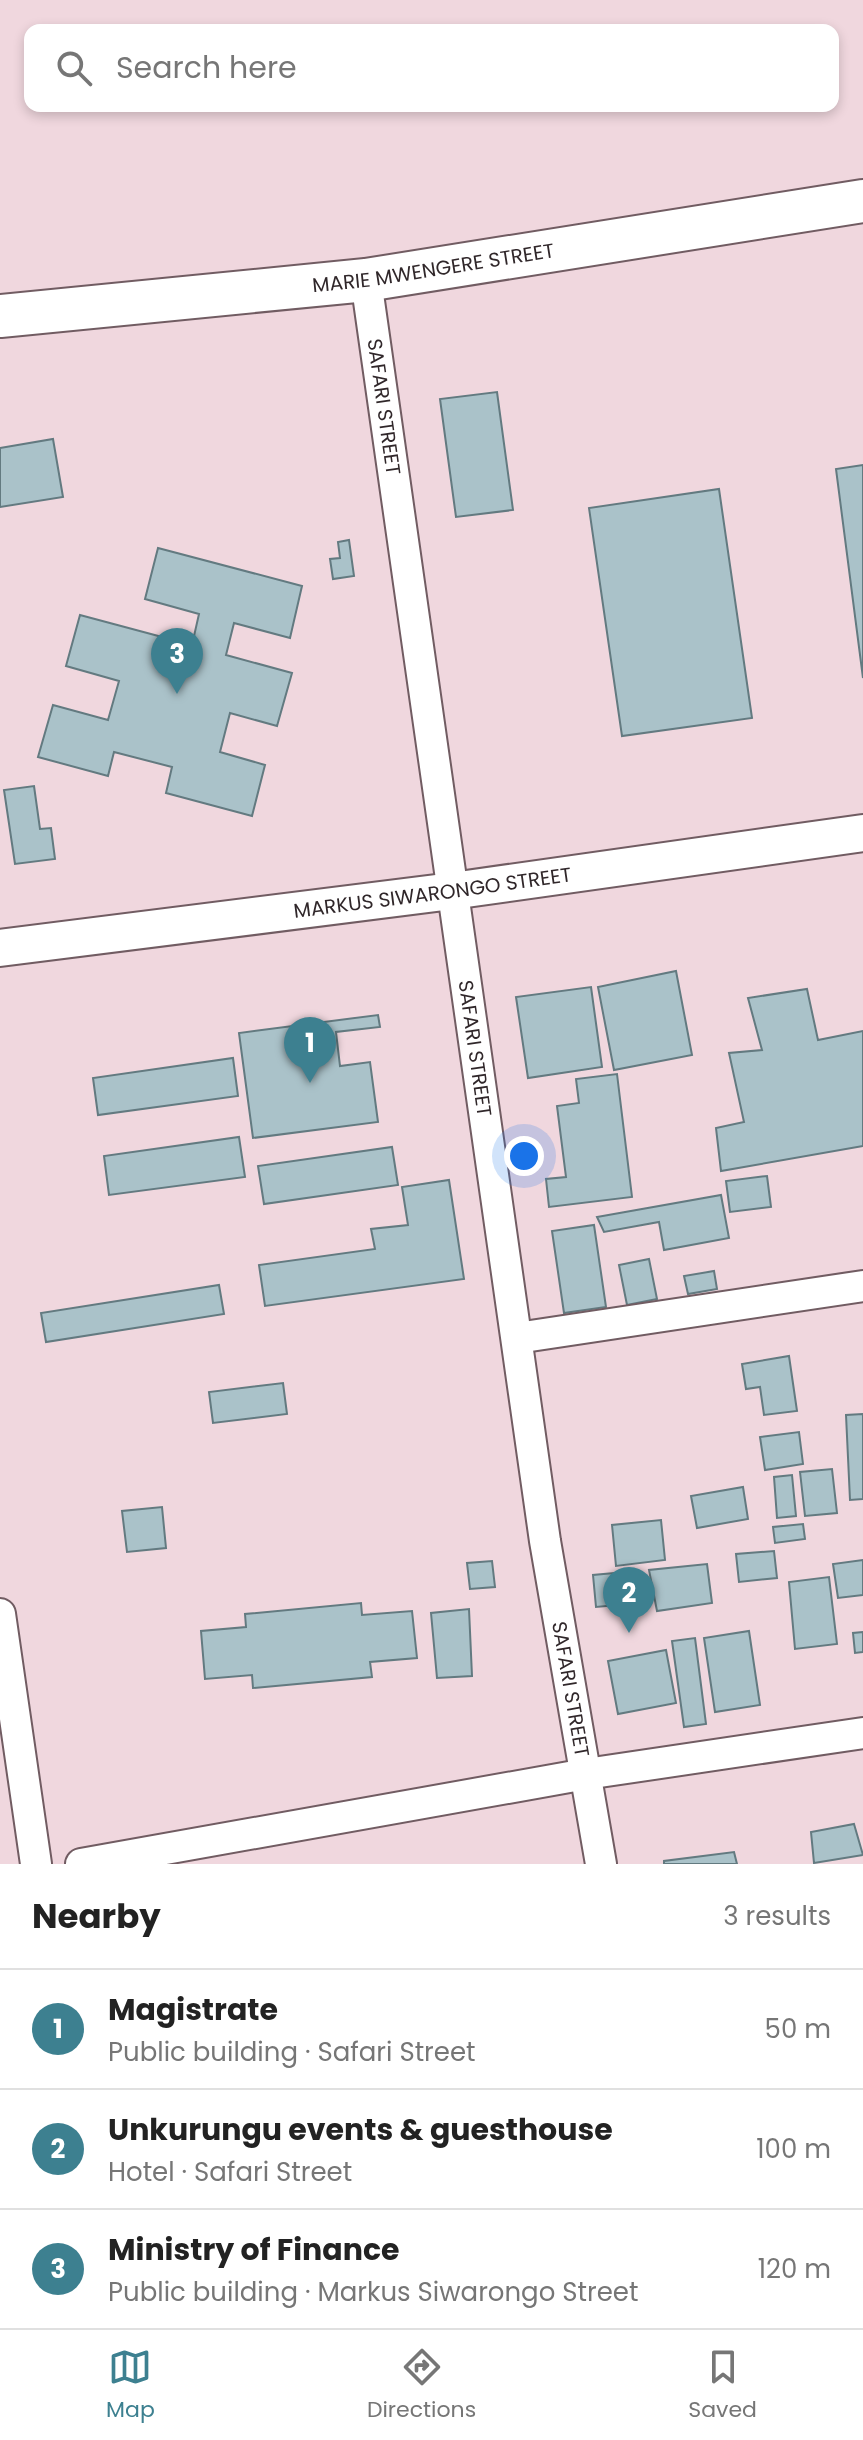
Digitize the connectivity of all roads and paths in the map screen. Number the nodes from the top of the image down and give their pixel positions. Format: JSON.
{"nodes":[{"id":1,"x":863,"y":201,"type":"edge"},
{"id":2,"x":366,"y":280,"type":"junction"},
{"id":3,"x":0,"y":316,"type":"edge"},
{"id":4,"x":863,"y":833,"type":"edge"},
{"id":5,"x":452,"y":891,"type":"junction"},
{"id":6,"x":0,"y":948,"type":"edge"},
{"id":7,"x":863,"y":1286,"type":"edge"},
{"id":8,"x":517,"y":1338,"type":"junction"},
{"id":9,"x":0,"y":1614,"type":"edge"},
{"id":10,"x":863,"y":1733,"type":"edge"},
{"id":11,"x":586,"y":1774,"type":"junction"},
{"id":12,"x":36,"y":1864,"type":"edge"},
{"id":13,"x":81,"y":1864,"type":"edge"},
{"id":14,"x":601,"y":1864,"type":"edge"}],
"edges":[{"from":1,"to":2,"type":"main road","name":"MARIE MWENGERE STREET"},
{"from":2,"to":3,"type":"main road","name":"MARIE MWENGERE STREET"},
{"from":2,"to":5,"type":"street","name":"SAFARI STREET"},
{"from":4,"to":5,"type":"street","name":"MARKUS SIWARONGO STREET"},
{"from":5,"to":6,"type":"street","name":"MARKUS SIWARONGO STREET"},
{"from":5,"to":8,"type":"street","name":"SAFARI STREET"},
{"from":7,"to":8,"type":"street"},
{"from":8,"to":11,"type":"street","name":"SAFARI STREET"},
{"from":9,"to":12,"type":"street"},
{"from":10,"to":11,"type":"street"},
{"from":11,"to":13,"type":"street"},
{"from":11,"to":14,"type":"street","name":"SAFARI STREET"}]}
